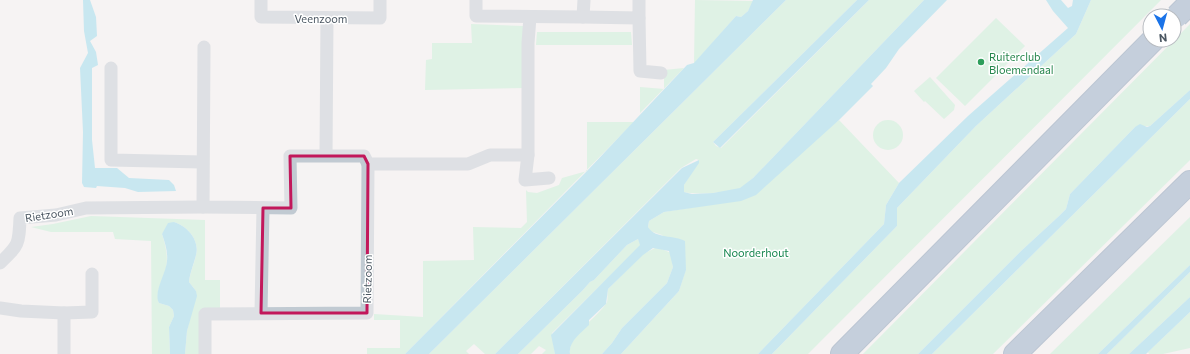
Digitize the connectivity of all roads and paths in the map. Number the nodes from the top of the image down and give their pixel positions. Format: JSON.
{"nodes":[{"id":1,"x":261,"y":0,"type":"edge"},
{"id":2,"x":380,"y":0,"type":"edge"},
{"id":3,"x":476,"y":0,"type":"edge"},
{"id":4,"x":584,"y":0,"type":"edge"},
{"id":5,"x":639,"y":0,"type":"edge"},
{"id":6,"x":530,"y":17,"type":"junction"},
{"id":7,"x":584,"y":17,"type":"junction"},
{"id":8,"x":326,"y":18,"type":"junction"},
{"id":9,"x":639,"y":18,"type":"junction"},
{"id":10,"x":204,"y":47,"type":"dead end"},
{"id":11,"x":1145,"y":48,"type":"edge"},
{"id":12,"x":111,"y":68,"type":"dead end"},
{"id":13,"x":661,"y":73,"type":"dead end"},
{"id":14,"x":326,"y":155,"type":"junction"},
{"id":15,"x":528,"y":155,"type":"junction"},
{"id":16,"x":202,"y":162,"type":"junction"},
{"id":17,"x":368,"y":164,"type":"junction"},
{"id":18,"x":549,"y":178,"type":"dead end"},
{"id":19,"x":1190,"y":182,"type":"edge"},
{"id":20,"x":203,"y":207,"type":"junction"},
{"id":21,"x":263,"y":208,"type":"junction"},
{"id":22,"x":0,"y":264,"type":"edge"},
{"id":23,"x":92,"y":274,"type":"dead end"},
{"id":24,"x":0,"y":308,"type":"edge"},
{"id":25,"x":64,"y":313,"type":"junction"},
{"id":26,"x":261,"y":313,"type":"junction"},
{"id":27,"x":64,"y":354,"type":"edge"},
{"id":28,"x":205,"y":354,"type":"edge"},
{"id":29,"x":842,"y":354,"type":"edge"},
{"id":30,"x":1015,"y":354,"type":"edge"}],
"edges":[{"from":1,"to":8,"type":"street","name":"Veenzoom"},
{"from":2,"to":8,"type":"street","name":"Veenzoom"},
{"from":3,"to":6,"type":"street"},
{"from":4,"to":7,"type":"street"},
{"from":5,"to":9,"type":"street"},
{"from":6,"to":7,"type":"street"},
{"from":6,"to":15,"type":"street"},
{"from":7,"to":9,"type":"street"},
{"from":8,"to":14,"type":"street"},
{"from":9,"to":13,"type":"street"},
{"from":10,"to":16,"type":"street"},
{"from":11,"to":29,"type":"highway"},
{"from":12,"to":16,"type":"street"},
{"from":14,"to":17,"type":"street","name":"Rietzoom"},
{"from":14,"to":21,"type":"street","name":"Rietzoom"},
{"from":15,"to":17,"type":"street","name":"Rietzoom"},
{"from":15,"to":18,"type":"street"},
{"from":16,"to":20,"type":"street"},
{"from":17,"to":26,"type":"street","name":"Rietzoom"},
{"from":19,"to":30,"type":"highway"},
{"from":20,"to":21,"type":"street","name":"Rietzoom"},
{"from":20,"to":22,"type":"street","name":"Rietzoom"},
{"from":21,"to":26,"type":"street"},
{"from":23,"to":25,"type":"street"},
{"from":24,"to":25,"type":"street"},
{"from":25,"to":27,"type":"street"},
{"from":26,"to":28,"type":"street","name":"Rietzoom"}]}
